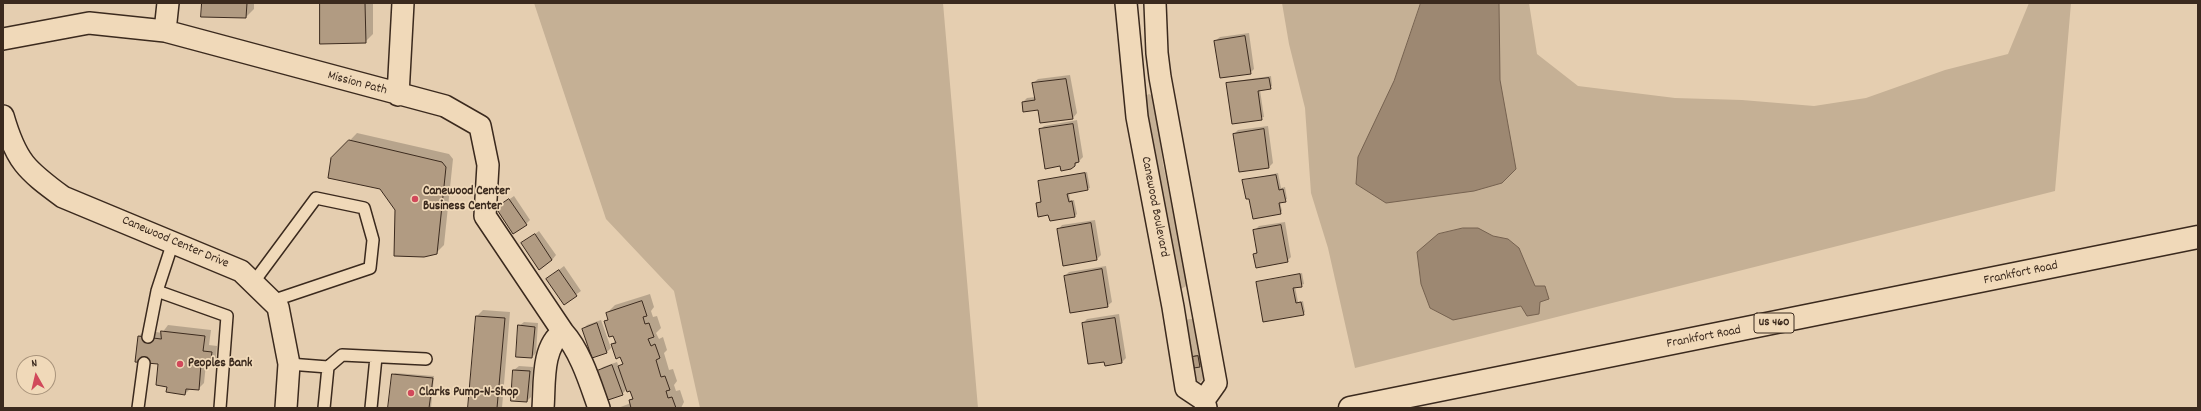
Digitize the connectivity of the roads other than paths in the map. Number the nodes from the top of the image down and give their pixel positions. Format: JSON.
{"nodes":[{"id":1,"x":168,"y":3,"type":"edge"},
{"id":2,"x":403,"y":3,"type":"edge"},
{"id":3,"x":1126,"y":3,"type":"edge"},
{"id":4,"x":1155,"y":3,"type":"edge"},
{"id":5,"x":165,"y":31,"type":"junction"},
{"id":6,"x":3,"y":39,"type":"edge"},
{"id":7,"x":398,"y":95,"type":"junction"},
{"id":8,"x":3,"y":116,"type":"edge"},
{"id":9,"x":2198,"y":237,"type":"edge"},
{"id":10,"x":173,"y":242,"type":"junction"},
{"id":11,"x":254,"y":283,"type":"junction"},
{"id":12,"x":157,"y":290,"type":"junction"},
{"id":13,"x":272,"y":301,"type":"junction"},
{"id":14,"x":563,"y":332,"type":"junction"},
{"id":15,"x":148,"y":337,"type":"dead end"},
{"id":16,"x":376,"y":356,"type":"junction"},
{"id":17,"x":426,"y":359,"type":"dead end"},
{"id":18,"x":144,"y":363,"type":"dead end"},
{"id":19,"x":289,"y":364,"type":"junction"},
{"id":20,"x":328,"y":367,"type":"junction"},
{"id":21,"x":1205,"y":404,"type":"edge"},
{"id":22,"x":138,"y":408,"type":"edge"},
{"id":23,"x":220,"y":408,"type":"edge"},
{"id":24,"x":286,"y":408,"type":"edge"},
{"id":25,"x":324,"y":408,"type":"edge"},
{"id":26,"x":371,"y":408,"type":"edge"},
{"id":27,"x":543,"y":408,"type":"edge"},
{"id":28,"x":599,"y":408,"type":"edge"},
{"id":29,"x":1350,"y":408,"type":"edge"}],
"edges":[{"from":1,"to":5,"type":"street"},
{"from":2,"to":7,"type":"street"},
{"from":3,"to":21,"type":"street","name":"Canewood Boulevard"},
{"from":4,"to":21,"type":"street","name":"Canewood Boulevard"},
{"from":5,"to":6,"type":"street","name":"Mission Path"},
{"from":5,"to":7,"type":"street","name":"Mission Path"},
{"from":7,"to":14,"type":"street","name":"Mission Path"},
{"from":8,"to":10,"type":"street","name":"Canewood Center Drive"},
{"from":9,"to":29,"type":"main road","name":"Frankfort Road","number":"US 460"},
{"from":10,"to":11,"type":"street","name":"Canewood Center Drive"},
{"from":10,"to":12,"type":"lane"},
{"from":11,"to":13,"type":"street","name":"Canewood Center Drive"},
{"from":11,"to":13,"type":"lane"},
{"from":12,"to":15,"type":"lane"},
{"from":12,"to":23,"type":"lane"},
{"from":13,"to":19,"type":"street","name":"Canewood Center Drive"},
{"from":14,"to":27,"type":"street"},
{"from":14,"to":28,"type":"street","name":"Mission Path"},
{"from":16,"to":17,"type":"lane"},
{"from":16,"to":20,"type":"lane"},
{"from":16,"to":26,"type":"lane"},
{"from":18,"to":22,"type":"lane"},
{"from":19,"to":20,"type":"lane"},
{"from":19,"to":24,"type":"street","name":"Canewood Center Drive"},
{"from":20,"to":25,"type":"lane"}]}
